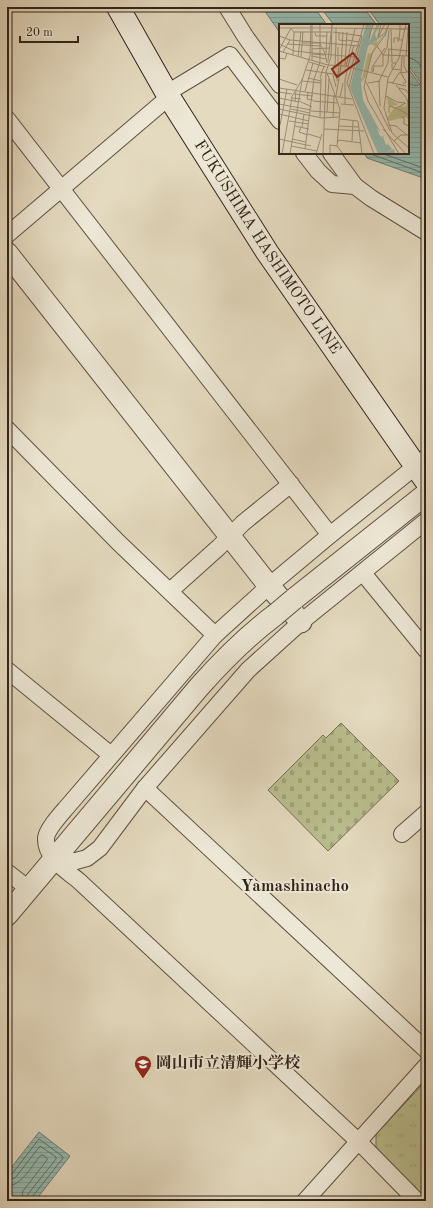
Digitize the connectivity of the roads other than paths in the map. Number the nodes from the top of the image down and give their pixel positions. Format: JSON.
{"nodes":[{"id":1,"x":118,"y":7,"type":"edge"},
{"id":2,"x":227,"y":7,"type":"edge"},
{"id":3,"x":279,"y":84,"type":"edge"},
{"id":4,"x":168,"y":95,"type":"junction"},
{"id":5,"x":7,"y":119,"type":"edge"},
{"id":6,"x":279,"y":120,"type":"edge"},
{"id":7,"x":305,"y":154,"type":"edge"},
{"id":8,"x":332,"y":154,"type":"edge"},
{"id":9,"x":355,"y":186,"type":"junction"},
{"id":10,"x":61,"y":190,"type":"junction"},
{"id":11,"x":426,"y":232,"type":"edge"},
{"id":12,"x":7,"y":236,"type":"edge"},
{"id":13,"x":7,"y":253,"type":"edge"},
{"id":14,"x":7,"y":429,"type":"edge"},
{"id":15,"x":422,"y":469,"type":"edge"},
{"id":16,"x":291,"y":484,"type":"junction"},
{"id":17,"x":426,"y":494,"type":"edge"},
{"id":18,"x":426,"y":521,"type":"edge"},
{"id":19,"x":330,"y":535,"type":"junction"},
{"id":20,"x":230,"y":536,"type":"junction"},
{"id":21,"x":364,"y":573,"type":"junction"},
{"id":22,"x":270,"y":586,"type":"junction"},
{"id":23,"x":170,"y":591,"type":"junction"},
{"id":24,"x":301,"y":622,"type":"junction"},
{"id":25,"x":215,"y":635,"type":"junction"},
{"id":26,"x":426,"y":650,"type":"edge"},
{"id":27,"x":7,"y":670,"type":"edge"},
{"id":28,"x":111,"y":755,"type":"junction"},
{"id":29,"x":145,"y":788,"type":"junction"},
{"id":30,"x":424,"y":818,"type":"edge"},
{"id":31,"x":402,"y":834,"type":"dead end"},
{"id":32,"x":53,"y":859,"type":"junction"},
{"id":33,"x":7,"y":872,"type":"edge"},
{"id":34,"x":29,"y":889,"type":"junction"},
{"id":35,"x":7,"y":915,"type":"edge"},
{"id":36,"x":426,"y":1050,"type":"edge"},
{"id":37,"x":426,"y":1066,"type":"edge"},
{"id":38,"x":359,"y":1142,"type":"junction"},
{"id":39,"x":305,"y":1201,"type":"edge"},
{"id":40,"x":417,"y":1201,"type":"edge"}],
"edges":[{"from":1,"to":4,"type":"main road","name":"FUKUSHIMA HASHIMOTO LINE"},
{"from":2,"to":3,"type":"street"},
{"from":4,"to":6,"type":"street"},
{"from":4,"to":10,"type":"street"},
{"from":4,"to":15,"type":"main road","name":"FUKUSHIMA HASHIMOTO LINE"},
{"from":5,"to":10,"type":"street"},
{"from":7,"to":9,"type":"street"},
{"from":8,"to":9,"type":"street"},
{"from":9,"to":11,"type":"street"},
{"from":10,"to":12,"type":"street"},
{"from":10,"to":16,"type":"street"},
{"from":13,"to":20,"type":"street"},
{"from":14,"to":23,"type":"street"},
{"from":15,"to":19,"type":"street"},
{"from":16,"to":19,"type":"street"},
{"from":16,"to":20,"type":"street"},
{"from":17,"to":32,"type":"street","bridge":true},
{"from":18,"to":21,"type":"street"},
{"from":19,"to":22,"type":"street"},
{"from":20,"to":22,"type":"street"},
{"from":20,"to":23,"type":"street"},
{"from":21,"to":24,"type":"street"},
{"from":21,"to":26,"type":"street"},
{"from":22,"to":24,"type":"street"},
{"from":22,"to":25,"type":"street"},
{"from":23,"to":25,"type":"street"},
{"from":24,"to":29,"type":"street"},
{"from":25,"to":28,"type":"street"},
{"from":27,"to":28,"type":"street"},
{"from":28,"to":32,"type":"street"},
{"from":29,"to":32,"type":"street"},
{"from":29,"to":36,"type":"street"},
{"from":30,"to":31,"type":"street"},
{"from":32,"to":34,"type":"street"},
{"from":32,"to":38,"type":"street"},
{"from":33,"to":34,"type":"street"},
{"from":34,"to":35,"type":"street"},
{"from":37,"to":38,"type":"street"},
{"from":38,"to":39,"type":"street"},
{"from":38,"to":40,"type":"street"}]}
